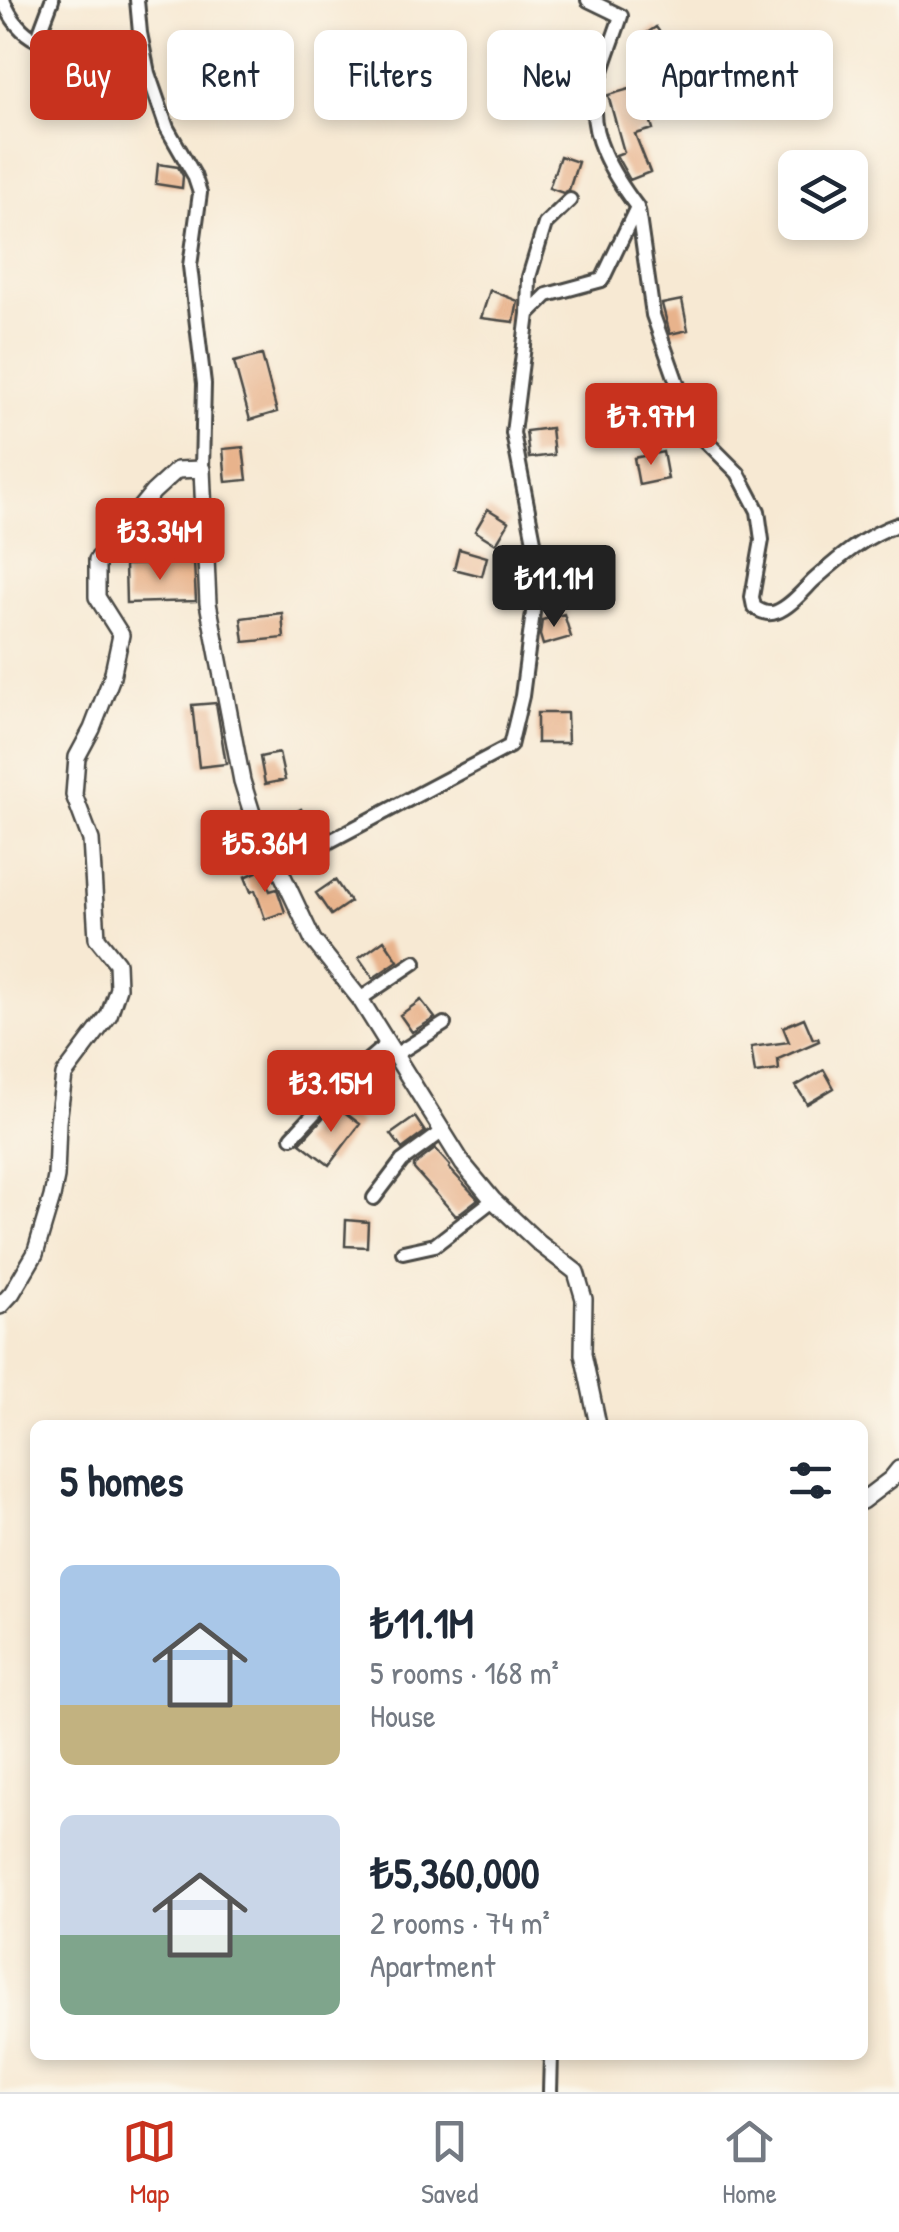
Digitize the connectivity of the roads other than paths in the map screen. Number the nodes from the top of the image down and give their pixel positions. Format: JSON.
{"nodes":[{"id":1,"x":3,"y":0,"type":"edge"},
{"id":2,"x":52,"y":0,"type":"edge"},
{"id":3,"x":137,"y":0,"type":"edge"},
{"id":4,"x":588,"y":0,"type":"edge"},
{"id":5,"x":570,"y":200,"type":"dead end"},
{"id":6,"x":637,"y":207,"type":"junction"},
{"id":7,"x":528,"y":314,"type":"junction"},
{"id":8,"x":202,"y":469,"type":"junction"},
{"id":9,"x":899,"y":524,"type":"edge"},
{"id":10,"x":279,"y":868,"type":"junction"},
{"id":11,"x":415,"y":962,"type":"dead end"},
{"id":12,"x":360,"y":999,"type":"junction"},
{"id":13,"x":444,"y":1024,"type":"dead end"},
{"id":14,"x":392,"y":1049,"type":"junction"},
{"id":15,"x":443,"y":1131,"type":"junction"},
{"id":16,"x":292,"y":1137,"type":"dead end"},
{"id":17,"x":374,"y":1198,"type":"dead end"},
{"id":18,"x":493,"y":1200,"type":"junction"},
{"id":19,"x":404,"y":1252,"type":"dead end"},
{"id":20,"x":0,"y":1306,"type":"edge"},
{"id":21,"x":597,"y":1420,"type":"edge"},
{"id":22,"x":899,"y":1469,"type":"edge"},
{"id":23,"x":868,"y":1497,"type":"edge"},
{"id":24,"x":551,"y":2060,"type":"edge"},
{"id":25,"x":550,"y":2092,"type":"edge"}],
"edges":[{"from":1,"to":2,"type":"street"},
{"from":3,"to":8,"type":"street"},
{"from":4,"to":6,"type":"street"},
{"from":5,"to":7,"type":"street"},
{"from":6,"to":7,"type":"street"},
{"from":6,"to":9,"type":"street"},
{"from":7,"to":10,"type":"street"},
{"from":8,"to":10,"type":"street"},
{"from":8,"to":20,"type":"street"},
{"from":10,"to":12,"type":"street"},
{"from":11,"to":12,"type":"street"},
{"from":12,"to":14,"type":"street"},
{"from":13,"to":14,"type":"street"},
{"from":14,"to":15,"type":"street"},
{"from":14,"to":16,"type":"street"},
{"from":15,"to":17,"type":"street"},
{"from":15,"to":18,"type":"street"},
{"from":18,"to":19,"type":"street"},
{"from":18,"to":21,"type":"street"},
{"from":22,"to":23,"type":"street"},
{"from":24,"to":25,"type":"street"}]}
